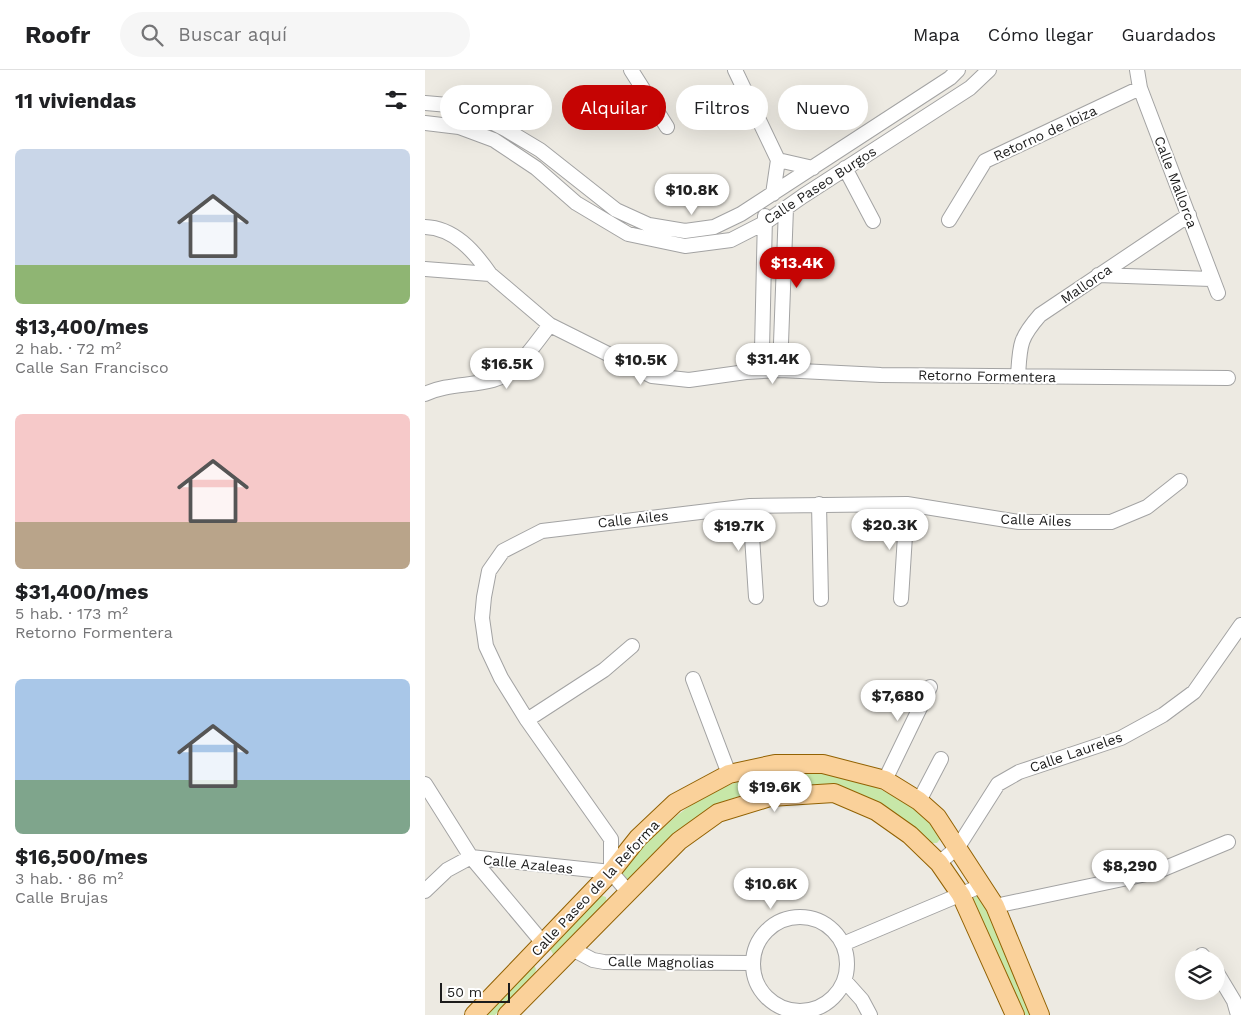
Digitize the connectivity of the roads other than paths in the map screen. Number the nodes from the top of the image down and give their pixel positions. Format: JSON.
{"nodes":[{"id":1,"x":631,"y":70,"type":"edge"},
{"id":2,"x":735,"y":70,"type":"edge"},
{"id":3,"x":958,"y":70,"type":"edge"},
{"id":4,"x":989,"y":70,"type":"edge"},
{"id":5,"x":1137,"y":70,"type":"edge"},
{"id":6,"x":1140,"y":88,"type":"junction"},
{"id":7,"x":425,"y":103,"type":"edge"},
{"id":8,"x":425,"y":123,"type":"edge"},
{"id":9,"x":667,"y":127,"type":"dead end"},
{"id":10,"x":778,"y":160,"type":"junction"},
{"id":11,"x":813,"y":168,"type":"junction"},
{"id":12,"x":845,"y":168,"type":"junction"},
{"id":13,"x":793,"y":182,"type":"junction"},
{"id":14,"x":803,"y":196,"type":"junction"},
{"id":15,"x":769,"y":197,"type":"junction"},
{"id":16,"x":786,"y":208,"type":"junction"},
{"id":17,"x":1189,"y":215,"type":"junction"},
{"id":18,"x":949,"y":220,"type":"dead end"},
{"id":19,"x":873,"y":221,"type":"dead end"},
{"id":20,"x":766,"y":222,"type":"junction"},
{"id":21,"x":425,"y":227,"type":"edge"},
{"id":22,"x":425,"y":269,"type":"edge"},
{"id":23,"x":490,"y":274,"type":"junction"},
{"id":24,"x":1098,"y":275,"type":"junction"},
{"id":25,"x":1211,"y":279,"type":"junction"},
{"id":26,"x":1218,"y":293,"type":"dead end"},
{"id":27,"x":550,"y":325,"type":"junction"},
{"id":28,"x":760,"y":357,"type":"junction"},
{"id":29,"x":780,"y":364,"type":"junction"},
{"id":30,"x":746,"y":372,"type":"junction"},
{"id":31,"x":1018,"y":376,"type":"junction"},
{"id":32,"x":1229,"y":378,"type":"dead end"},
{"id":33,"x":425,"y":394,"type":"edge"},
{"id":34,"x":1180,"y":481,"type":"dead end"},
{"id":35,"x":819,"y":504,"type":"junction"},
{"id":36,"x":907,"y":504,"type":"junction"},
{"id":37,"x":750,"y":506,"type":"junction"},
{"id":38,"x":756,"y":597,"type":"dead end"},
{"id":39,"x":821,"y":599,"type":"dead end"},
{"id":40,"x":901,"y":599,"type":"dead end"},
{"id":41,"x":1241,"y":625,"type":"edge"},
{"id":42,"x":632,"y":646,"type":"dead end"},
{"id":43,"x":693,"y":679,"type":"dead end"},
{"id":44,"x":931,"y":687,"type":"dead end"},
{"id":45,"x":527,"y":720,"type":"junction"},
{"id":46,"x":941,"y":759,"type":"dead end"},
{"id":47,"x":729,"y":774,"type":"junction"},
{"id":48,"x":885,"y":780,"type":"junction"},
{"id":49,"x":425,"y":784,"type":"edge"},
{"id":50,"x":919,"y":801,"type":"junction"},
{"id":51,"x":1228,"y":842,"type":"dead end"},
{"id":52,"x":958,"y":847,"type":"junction"},
{"id":53,"x":471,"y":857,"type":"junction"},
{"id":54,"x":939,"y":863,"type":"junction"},
{"id":55,"x":611,"y":872,"type":"junction"},
{"id":56,"x":983,"y":885,"type":"junction"},
{"id":57,"x":425,"y":891,"type":"edge"},
{"id":58,"x":629,"y":892,"type":"junction"},
{"id":59,"x":961,"y":895,"type":"junction"},
{"id":60,"x":995,"y":906,"type":"junction"},
{"id":61,"x":843,"y":944,"type":"junction"},
{"id":62,"x":538,"y":949,"type":"junction"},
{"id":63,"x":572,"y":949,"type":"junction"},
{"id":64,"x":753,"y":962,"type":"junction"},
{"id":65,"x":549,"y":972,"type":"junction"},
{"id":66,"x":845,"y":980,"type":"junction"},
{"id":67,"x":1225,"y":986,"type":"edge"},
{"id":68,"x":474,"y":1015,"type":"edge"},
{"id":69,"x":507,"y":1015,"type":"edge"},
{"id":70,"x":870,"y":1015,"type":"edge"},
{"id":71,"x":1015,"y":1015,"type":"edge"},
{"id":72,"x":1041,"y":1015,"type":"edge"},
{"id":73,"x":1237,"y":1015,"type":"edge"}],
"edges":[{"from":1,"to":9,"type":"street"},
{"from":2,"to":10,"type":"street"},
{"from":3,"to":11,"type":"street","name":"Calle Paseo Burgos"},
{"from":4,"to":12,"type":"street","name":"Calle Paseo Burgos"},
{"from":5,"to":6,"type":"street","name":"Calle Mallorca"},
{"from":6,"to":17,"type":"street","name":"Calle Mallorca"},
{"from":6,"to":18,"type":"street","name":"Retorno de Ibiza"},
{"from":7,"to":15,"type":"street","name":"Calle Paseo Burgos"},
{"from":8,"to":20,"type":"street","name":"Calle Paseo Burgos"},
{"from":10,"to":11,"type":"street"},
{"from":10,"to":15,"type":"street"},
{"from":11,"to":13,"type":"street","name":"Calle Paseo Burgos"},
{"from":12,"to":14,"type":"street","name":"Calle Paseo Burgos"},
{"from":12,"to":19,"type":"street"},
{"from":13,"to":14,"type":"street"},
{"from":13,"to":15,"type":"street","name":"Calle Paseo Burgos"},
{"from":14,"to":16,"type":"street","name":"Calle Paseo Burgos"},
{"from":15,"to":20,"type":"street"},
{"from":16,"to":20,"type":"street","name":"Calle Paseo Burgos"},
{"from":16,"to":29,"type":"street"},
{"from":17,"to":24,"type":"street","name":"Mallorca"},
{"from":17,"to":25,"type":"street","name":"Calle Mallorca"},
{"from":20,"to":28,"type":"street"},
{"from":21,"to":23,"type":"street","name":"Retorno Formentera"},
{"from":22,"to":23,"type":"street"},
{"from":23,"to":27,"type":"street","name":"Retorno Formentera"},
{"from":24,"to":25,"type":"street"},
{"from":24,"to":31,"type":"street","name":"Mallorca"},
{"from":25,"to":26,"type":"street","name":"Calle Mallorca"},
{"from":27,"to":30,"type":"street","name":"Retorno Formentera"},
{"from":27,"to":33,"type":"street"},
{"from":28,"to":29,"type":"street"},
{"from":28,"to":30,"type":"street"},
{"from":29,"to":30,"type":"street","name":"Retorno Formentera"},
{"from":29,"to":31,"type":"street","name":"Retorno Formentera"},
{"from":31,"to":32,"type":"street","name":"Retorno Formentera"},
{"from":34,"to":36,"type":"street","name":"Calle Ailes"},
{"from":35,"to":36,"type":"street","name":"Calle Ailes"},
{"from":35,"to":37,"type":"street","name":"Calle Ailes"},
{"from":35,"to":39,"type":"street"},
{"from":36,"to":40,"type":"street"},
{"from":37,"to":38,"type":"street"},
{"from":37,"to":45,"type":"street","name":"Calle Ailes"},
{"from":41,"to":52,"type":"street","name":"Calle Laureles"},
{"from":42,"to":45,"type":"street"},
{"from":43,"to":47,"type":"street"},
{"from":44,"to":48,"type":"street"},
{"from":45,"to":55,"type":"street","name":"Calle Ailes"},
{"from":46,"to":50,"type":"street"},
{"from":47,"to":48,"type":"main road","name":"Calle Paseo de la Reforma"},
{"from":47,"to":55,"type":"main road","name":"Calle Paseo de la Reforma"},
{"from":48,"to":50,"type":"main road","name":"Calle Paseo de la Reforma"},
{"from":49,"to":53,"type":"street"},
{"from":50,"to":52,"type":"main road","name":"Calle Paseo de la Reforma"},
{"from":51,"to":60,"type":"street"},
{"from":52,"to":54,"type":"street","name":"Calle Laureles"},
{"from":52,"to":56,"type":"main road","name":"Calle Paseo de la Reforma"},
{"from":53,"to":55,"type":"street","name":"Calle Azaleas"},
{"from":53,"to":57,"type":"street"},
{"from":53,"to":62,"type":"street","name":"Calle Azaleas"},
{"from":54,"to":58,"type":"main road","name":"Calle Paseo de la Reforma"},
{"from":54,"to":59,"type":"main road","name":"Calle Paseo de la Reforma"},
{"from":55,"to":58,"type":"street"},
{"from":55,"to":62,"type":"main road","name":"Calle Paseo de la Reforma"},
{"from":56,"to":59,"type":"street"},
{"from":56,"to":60,"type":"main road","name":"Calle Paseo de la Reforma"},
{"from":58,"to":63,"type":"main road","name":"Calle Paseo de la Reforma"},
{"from":59,"to":61,"type":"street"},
{"from":59,"to":71,"type":"main road","name":"Calle Paseo de la Reforma"},
{"from":60,"to":72,"type":"main road","name":"Calle Paseo de la Reforma"},
{"from":61,"to":64,"type":"street"},
{"from":61,"to":66,"type":"street"},
{"from":62,"to":65,"type":"main road"},
{"from":62,"to":68,"type":"main road","name":"Calle Paseo de la Reforma"},
{"from":63,"to":64,"type":"street","name":"Calle Magnolias"},
{"from":63,"to":65,"type":"main road","name":"Calle Paseo de la Reforma"},
{"from":64,"to":66,"type":"street"},
{"from":65,"to":69,"type":"main road","name":"Calle Paseo de la Reforma"},
{"from":66,"to":70,"type":"street"},
{"from":67,"to":73,"type":"street"}]}
